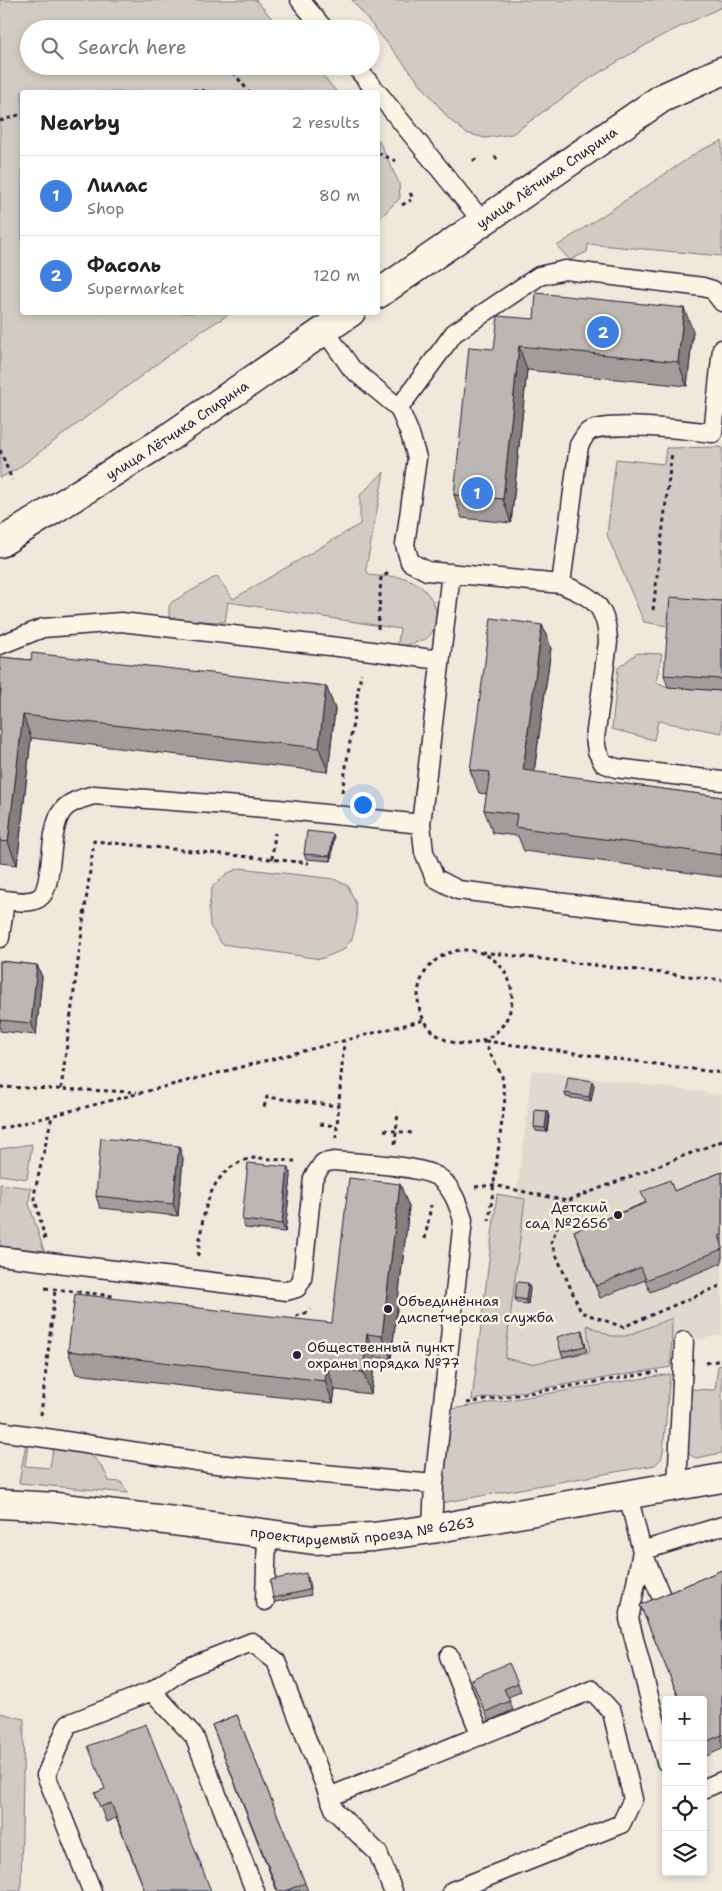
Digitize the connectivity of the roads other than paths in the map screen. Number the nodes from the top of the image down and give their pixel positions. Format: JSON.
{"nodes":[{"id":1,"x":300,"y":0,"type":"edge"},
{"id":2,"x":317,"y":20,"type":"edge"},
{"id":3,"x":722,"y":71,"type":"edge"},
{"id":4,"x":362,"y":75,"type":"edge"},
{"id":5,"x":375,"y":90,"type":"edge"},
{"id":6,"x":380,"y":97,"type":"edge"},
{"id":7,"x":482,"y":221,"type":"junction"},
{"id":8,"x":380,"y":293,"type":"edge"},
{"id":9,"x":722,"y":302,"type":"edge"},
{"id":10,"x":348,"y":315,"type":"edge"},
{"id":11,"x":325,"y":331,"type":"junction"},
{"id":12,"x":722,"y":349,"type":"edge"},
{"id":13,"x":399,"y":408,"type":"junction"},
{"id":14,"x":0,"y":543,"type":"edge"},
{"id":15,"x":451,"y":573,"type":"junction"},
{"id":16,"x":561,"y":584,"type":"junction"},
{"id":17,"x":0,"y":645,"type":"edge"},
{"id":18,"x":440,"y":660,"type":"junction"},
{"id":19,"x":722,"y":781,"type":"edge"},
{"id":20,"x":421,"y":824,"type":"junction"},
{"id":21,"x":3,"y":900,"type":"edge"},
{"id":22,"x":722,"y":922,"type":"edge"},
{"id":23,"x":0,"y":938,"type":"edge"},
{"id":24,"x":0,"y":1256,"type":"edge"},
{"id":25,"x":684,"y":1341,"type":"dead end"},
{"id":26,"x":0,"y":1431,"type":"edge"},
{"id":27,"x":722,"y":1478,"type":"edge"},
{"id":28,"x":434,"y":1484,"type":"junction"},
{"id":29,"x":677,"y":1486,"type":"junction"},
{"id":30,"x":628,"y":1495,"type":"junction"},
{"id":31,"x":0,"y":1504,"type":"edge"},
{"id":32,"x":722,"y":1526,"type":"edge"},
{"id":33,"x":432,"y":1529,"type":"junction"},
{"id":34,"x":267,"y":1534,"type":"junction"},
{"id":35,"x":642,"y":1551,"type":"junction"},
{"id":36,"x":265,"y":1602,"type":"dead end"},
{"id":37,"x":666,"y":1608,"type":"edge"},
{"id":38,"x":449,"y":1656,"type":"dead end"},
{"id":39,"x":152,"y":1691,"type":"junction"},
{"id":40,"x":481,"y":1736,"type":"junction"},
{"id":41,"x":662,"y":1747,"type":"edge"},
{"id":42,"x":722,"y":1781,"type":"edge"},
{"id":43,"x":707,"y":1787,"type":"edge"},
{"id":44,"x":329,"y":1797,"type":"junction"},
{"id":45,"x":92,"y":1891,"type":"edge"},
{"id":46,"x":255,"y":1891,"type":"edge"},
{"id":47,"x":393,"y":1891,"type":"edge"},
{"id":48,"x":452,"y":1891,"type":"edge"}],
"edges":[{"from":1,"to":2,"type":"lane"},
{"from":3,"to":7,"type":"street","name":"улица Лётчика Спирина"},
{"from":4,"to":5,"type":"lane"},
{"from":6,"to":7,"type":"lane"},
{"from":7,"to":8,"type":"street","name":"улица Лётчика Спирина"},
{"from":9,"to":13,"type":"lane"},
{"from":10,"to":11,"type":"street","name":"улица Лётчика Спирина"},
{"from":11,"to":13,"type":"lane"},
{"from":11,"to":14,"type":"street","name":"улица Лётчика Спирина"},
{"from":12,"to":16,"type":"lane"},
{"from":13,"to":15,"type":"lane"},
{"from":15,"to":16,"type":"lane"},
{"from":15,"to":18,"type":"lane"},
{"from":16,"to":19,"type":"lane"},
{"from":17,"to":18,"type":"lane"},
{"from":18,"to":20,"type":"lane"},
{"from":20,"to":21,"type":"lane"},
{"from":20,"to":22,"type":"lane"},
{"from":21,"to":23,"type":"lane"},
{"from":24,"to":28,"type":"lane"},
{"from":25,"to":29,"type":"lane"},
{"from":26,"to":28,"type":"lane"},
{"from":27,"to":29,"type":"street","name":"проектируемый проезд № 6263"},
{"from":28,"to":33,"type":"lane"},
{"from":29,"to":30,"type":"street","name":"проектируемый проезд № 6263"},
{"from":30,"to":33,"type":"street","name":"проектируемый проезд № 6263"},
{"from":30,"to":35,"type":"lane"},
{"from":31,"to":34,"type":"street","name":"проектируемый проезд № 6263"},
{"from":32,"to":35,"type":"lane"},
{"from":33,"to":34,"type":"street","name":"проектируемый проезд № 6263"},
{"from":34,"to":36,"type":"lane"},
{"from":35,"to":37,"type":"lane"},
{"from":35,"to":41,"type":"lane"},
{"from":38,"to":40,"type":"lane"},
{"from":39,"to":44,"type":"lane"},
{"from":39,"to":45,"type":"lane"},
{"from":39,"to":46,"type":"lane"},
{"from":40,"to":44,"type":"lane"},
{"from":40,"to":48,"type":"lane"},
{"from":42,"to":43,"type":"lane"},
{"from":44,"to":47,"type":"lane"}]}
